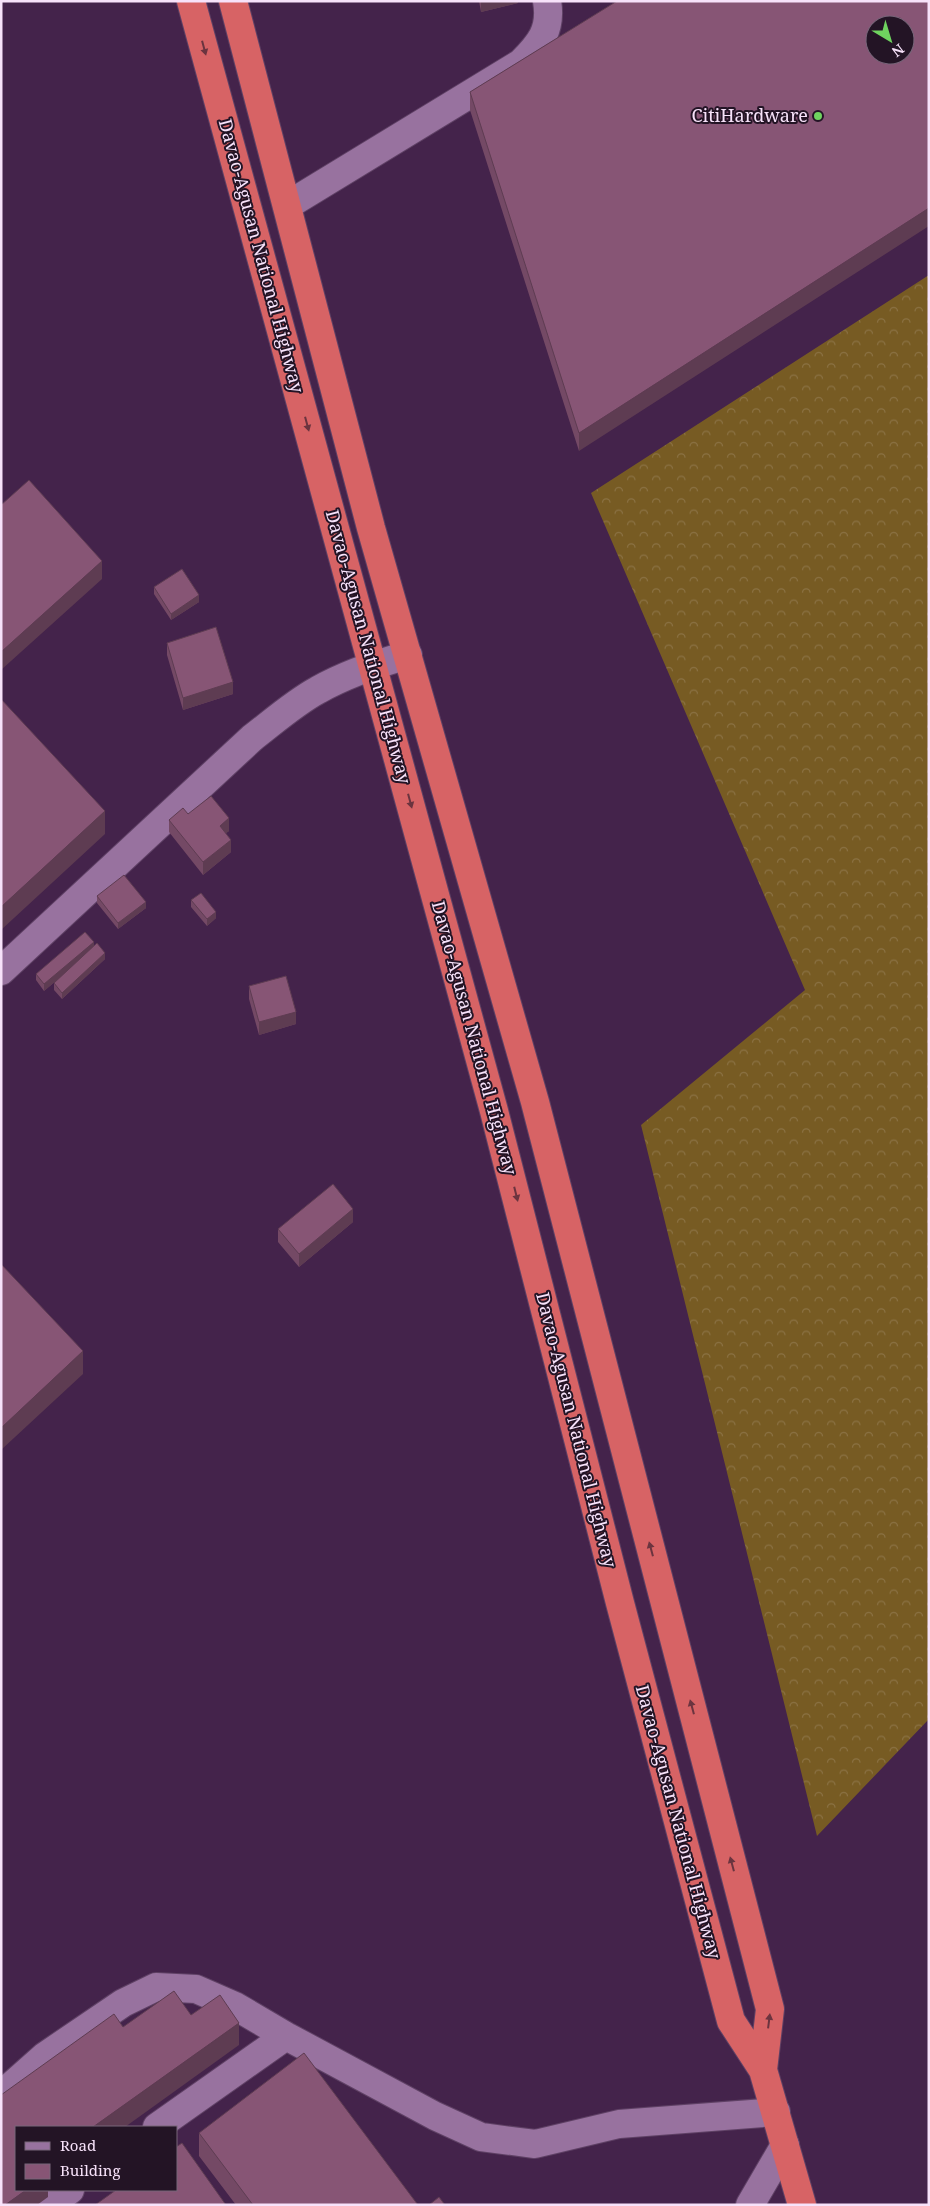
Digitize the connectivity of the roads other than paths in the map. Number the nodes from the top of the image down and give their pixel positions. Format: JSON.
{"nodes":[{"id":1,"x":191,"y":1,"type":"edge"},
{"id":2,"x":233,"y":1,"type":"edge"},
{"id":3,"x":547,"y":1,"type":"edge"},
{"id":4,"x":288,"y":205,"type":"junction"},
{"id":5,"x":408,"y":656,"type":"junction"},
{"id":6,"x":373,"y":665,"type":"junction"},
{"id":7,"x":1,"y":971,"type":"edge"},
{"id":8,"x":535,"y":1102,"type":"junction"},
{"id":9,"x":494,"y":1111,"type":"junction"},
{"id":10,"x":286,"y":2036,"type":"junction"},
{"id":11,"x":763,"y":2070,"type":"junction"},
{"id":12,"x":1,"y":2095,"type":"edge"},
{"id":13,"x":776,"y":2112,"type":"junction"},
{"id":14,"x":158,"y":2126,"type":"edge"},
{"id":15,"x":786,"y":2145,"type":"junction"},
{"id":16,"x":69,"y":2191,"type":"edge"},
{"id":17,"x":48,"y":2205,"type":"edge"},
{"id":18,"x":750,"y":2205,"type":"edge"},
{"id":19,"x":802,"y":2205,"type":"edge"}],
"edges":[{"from":1,"to":6,"type":"highway","name":"Davao-Agusan National Highway","one_way":true},
{"from":2,"to":4,"type":"highway","name":"Davao-Agusan National Highway"},
{"from":3,"to":4,"type":"street"},
{"from":4,"to":5,"type":"highway","name":"Davao-Agusan National Highway"},
{"from":5,"to":6,"type":"street"},
{"from":5,"to":8,"type":"highway","name":"Davao-Agusan National Highway"},
{"from":6,"to":7,"type":"street"},
{"from":6,"to":9,"type":"highway","name":"Davao-Agusan National Highway","one_way":true},
{"from":8,"to":9,"type":"highway"},
{"from":11,"to":8,"type":"highway","name":"Davao-Agusan National Highway","one_way":true},
{"from":9,"to":11,"type":"highway","name":"Davao-Agusan National Highway","one_way":true},
{"from":10,"to":12,"type":"street"},
{"from":10,"to":13,"type":"street"},
{"from":10,"to":14,"type":"street"},
{"from":11,"to":13,"type":"highway","name":"Davao-Agusan National Highway"},
{"from":13,"to":15,"type":"highway","name":"Davao-Agusan National Highway"},
{"from":15,"to":18,"type":"street"},
{"from":15,"to":19,"type":"highway","name":"Davao-Agusan National Highway"},
{"from":16,"to":17,"type":"street"}]}
